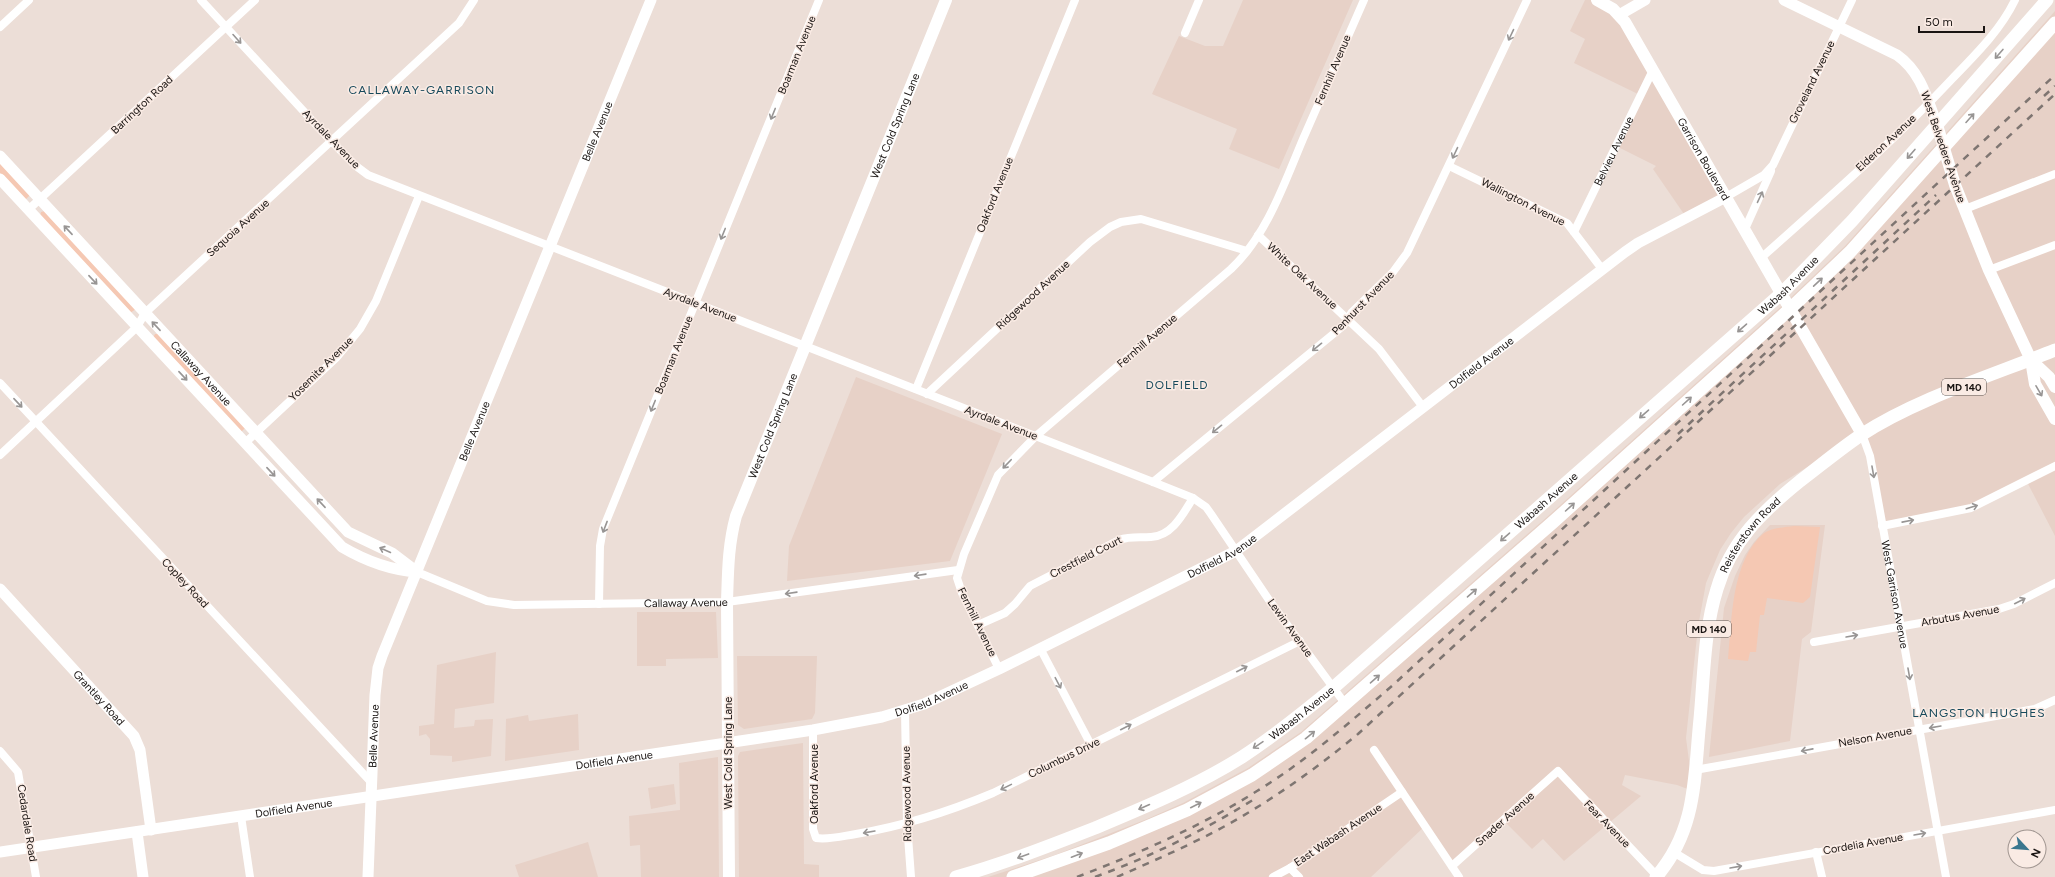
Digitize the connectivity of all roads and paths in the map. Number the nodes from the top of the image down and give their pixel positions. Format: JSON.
{"nodes":[{"id":1,"x":29,"y":0,"type":"edge"},
{"id":2,"x":201,"y":0,"type":"edge"},
{"id":3,"x":255,"y":0,"type":"edge"},
{"id":4,"x":474,"y":0,"type":"edge"},
{"id":5,"x":651,"y":0,"type":"edge"},
{"id":6,"x":819,"y":0,"type":"edge"},
{"id":7,"x":946,"y":0,"type":"edge"},
{"id":8,"x":1075,"y":0,"type":"edge"},
{"id":9,"x":1199,"y":0,"type":"edge"},
{"id":10,"x":1364,"y":0,"type":"edge"},
{"id":11,"x":1527,"y":0,"type":"edge"},
{"id":12,"x":1597,"y":0,"type":"edge"},
{"id":13,"x":1645,"y":0,"type":"edge"},
{"id":14,"x":1784,"y":0,"type":"edge"},
{"id":15,"x":1852,"y":0,"type":"edge"},
{"id":16,"x":2015,"y":0,"type":"edge"},
{"id":17,"x":2047,"y":0,"type":"edge"},
{"id":18,"x":1619,"y":16,"type":"junction"},
{"id":19,"x":2055,"y":23,"type":"edge"},
{"id":20,"x":0,"y":27,"type":"edge"},
{"id":21,"x":226,"y":27,"type":"junction"},
{"id":22,"x":1840,"y":27,"type":"junction"},
{"id":23,"x":1185,"y":33,"type":"dead end"},
{"id":24,"x":1653,"y":70,"type":"junction"},
{"id":25,"x":1929,"y":103,"type":"junction"},
{"id":26,"x":1937,"y":125,"type":"junction"},
{"id":27,"x":332,"y":142,"type":"junction"},
{"id":28,"x":1944,"y":147,"type":"junction"},
{"id":29,"x":0,"y":156,"type":"edge"},
{"id":30,"x":1773,"y":164,"type":"junction"},
{"id":31,"x":1449,"y":166,"type":"junction"},
{"id":32,"x":2055,"y":174,"type":"edge"},
{"id":33,"x":0,"y":179,"type":"edge"},
{"id":34,"x":419,"y":196,"type":"junction"},
{"id":35,"x":1726,"y":197,"type":"junction"},
{"id":36,"x":40,"y":199,"type":"junction"},
{"id":37,"x":1965,"y":209,"type":"junction"},
{"id":38,"x":28,"y":210,"type":"junction"},
{"id":39,"x":1745,"y":229,"type":"junction"},
{"id":40,"x":1574,"y":232,"type":"junction"},
{"id":41,"x":1258,"y":235,"type":"junction"},
{"id":42,"x":2055,"y":245,"type":"edge"},
{"id":43,"x":550,"y":247,"type":"junction"},
{"id":44,"x":1247,"y":251,"type":"junction"},
{"id":45,"x":1761,"y":258,"type":"junction"},
{"id":46,"x":1602,"y":269,"type":"junction"},
{"id":47,"x":1989,"y":270,"type":"junction"},
{"id":48,"x":1782,"y":293,"type":"junction"},
{"id":49,"x":695,"y":303,"type":"junction"},
{"id":50,"x":1790,"y":309,"type":"junction"},
{"id":51,"x":145,"y":313,"type":"junction"},
{"id":52,"x":1348,"y":319,"type":"junction"},
{"id":53,"x":137,"y":328,"type":"junction"},
{"id":54,"x":1800,"y":328,"type":"joint"},
{"id":55,"x":805,"y":346,"type":"junction"},
{"id":56,"x":2055,"y":350,"type":"edge"},
{"id":57,"x":2030,"y":360,"type":"junction"},
{"id":58,"x":0,"y":383,"type":"edge"},
{"id":59,"x":2055,"y":387,"type":"edge"},
{"id":60,"x":916,"y":389,"type":"junction"},
{"id":61,"x":927,"y":394,"type":"junction"},
{"id":62,"x":1423,"y":407,"type":"junction"},
{"id":63,"x":2055,"y":419,"type":"edge"},
{"id":64,"x":36,"y":422,"type":"junction"},
{"id":65,"x":256,"y":432,"type":"junction"},
{"id":66,"x":1862,"y":434,"type":"junction"},
{"id":67,"x":1036,"y":436,"type":"junction"},
{"id":68,"x":245,"y":443,"type":"junction"},
{"id":69,"x":0,"y":455,"type":"edge"},
{"id":70,"x":2055,"y":466,"type":"edge"},
{"id":71,"x":1153,"y":482,"type":"junction"},
{"id":72,"x":1193,"y":498,"type":"junction"},
{"id":73,"x":1539,"y":507,"type":"junction"},
{"id":74,"x":1552,"y":523,"type":"junction"},
{"id":75,"x":1882,"y":526,"type":"junction"},
{"id":76,"x":348,"y":532,"type":"junction"},
{"id":77,"x":342,"y":547,"type":"junction"},
{"id":78,"x":1236,"y":551,"type":"junction"},
{"id":79,"x":958,"y":570,"type":"junction"},
{"id":80,"x":417,"y":572,"type":"junction"},
{"id":81,"x":2055,"y":583,"type":"edge"},
{"id":82,"x":0,"y":589,"type":"edge"},
{"id":83,"x":727,"y":602,"type":"junction"},
{"id":84,"x":599,"y":604,"type":"junction"},
{"id":85,"x":978,"y":625,"type":"junction"},
{"id":86,"x":1901,"y":627,"type":"junction"},
{"id":87,"x":1300,"y":641,"type":"junction"},
{"id":88,"x":1814,"y":642,"type":"dead end"},
{"id":89,"x":1040,"y":648,"type":"junction"},
{"id":90,"x":999,"y":669,"type":"junction"},
{"id":91,"x":1334,"y":688,"type":"junction"},
{"id":92,"x":2055,"y":700,"type":"edge"},
{"id":93,"x":1346,"y":705,"type":"junction"},
{"id":94,"x":905,"y":711,"type":"junction"},
{"id":95,"x":813,"y":730,"type":"junction"},
{"id":96,"x":1919,"y":730,"type":"junction"},
{"id":97,"x":728,"y":744,"type":"junction"},
{"id":98,"x":1091,"y":745,"type":"junction"},
{"id":99,"x":1374,"y":750,"type":"dead end"},
{"id":100,"x":0,"y":751,"type":"edge"},
{"id":101,"x":1694,"y":770,"type":"junction"},
{"id":102,"x":1558,"y":771,"type":"joint"},
{"id":103,"x":371,"y":782,"type":"junction"},
{"id":104,"x":1402,"y":792,"type":"junction"},
{"id":105,"x":370,"y":797,"type":"junction"},
{"id":106,"x":2055,"y":810,"type":"edge"},
{"id":107,"x":241,"y":816,"type":"junction"},
{"id":108,"x":907,"y":823,"type":"junction"},
{"id":109,"x":151,"y":830,"type":"junction"},
{"id":110,"x":1937,"y":831,"type":"junction"},
{"id":111,"x":137,"y":832,"type":"junction"},
{"id":112,"x":816,"y":838,"type":"joint"},
{"id":113,"x":30,"y":848,"type":"junction"},
{"id":114,"x":0,"y":852,"type":"edge"},
{"id":115,"x":1816,"y":852,"type":"junction"},
{"id":116,"x":1675,"y":853,"type":"junction"},
{"id":117,"x":1452,"y":866,"type":"junction"},
{"id":118,"x":1290,"y":868,"type":"junction"},
{"id":119,"x":36,"y":877,"type":"edge"},
{"id":120,"x":143,"y":877,"type":"edge"},
{"id":121,"x":250,"y":877,"type":"edge"},
{"id":122,"x":368,"y":877,"type":"edge"},
{"id":123,"x":729,"y":877,"type":"edge"},
{"id":124,"x":911,"y":877,"type":"edge"},
{"id":125,"x":956,"y":877,"type":"edge"},
{"id":126,"x":1013,"y":877,"type":"edge"},
{"id":127,"x":1273,"y":877,"type":"edge"},
{"id":128,"x":1299,"y":877,"type":"edge"},
{"id":129,"x":1459,"y":877,"type":"edge"},
{"id":130,"x":1657,"y":877,"type":"edge"},
{"id":131,"x":1822,"y":877,"type":"edge"},
{"id":132,"x":1946,"y":877,"type":"edge"}],
"edges":[{"from":1,"to":20,"type":"street"},
{"from":2,"to":21,"type":"street","name":"Ayrdale Avenue"},
{"from":3,"to":21,"type":"street","name":"Barrington Road"},
{"from":4,"to":27,"type":"street","name":"Sequoia Avenue"},
{"from":5,"to":43,"type":"street","name":"Belle Avenue"},
{"from":6,"to":49,"type":"street","name":"Boarman Avenue","one_way":true},
{"from":7,"to":55,"type":"main road","name":"West Cold Spring Lane"},
{"from":8,"to":60,"type":"street","name":"Oakford Avenue"},
{"from":9,"to":23,"type":"street"},
{"from":10,"to":41,"type":"street","name":"Fernhill Avenue"},
{"from":11,"to":31,"type":"street","name":"Penhurst Avenue","one_way":true},
{"from":12,"to":18,"type":"main road","name":"Garrison Boulevard"},
{"from":13,"to":18,"type":"street"},
{"from":14,"to":22,"type":"street","name":"West Belvedere Avenue"},
{"from":15,"to":22,"type":"street","name":"Groveland Avenue"},
{"from":16,"to":25,"type":"street","name":"Elderon Avenue"},
{"from":17,"to":26,"type":"main road","name":"Wabash Avenue","one_way":true},
{"from":18,"to":24,"type":"main road","name":"Garrison Boulevard"},
{"from":28,"to":19,"type":"main road","name":"Wabash Avenue","one_way":true},
{"from":21,"to":27,"type":"street","name":"Ayrdale Avenue","one_way":true},
{"from":21,"to":36,"type":"street","name":"Barrington Road"},
{"from":22,"to":25,"type":"street","name":"West Belvedere Avenue"},
{"from":22,"to":30,"type":"street","name":"Groveland Avenue"},
{"from":24,"to":35,"type":"main road","name":"Garrison Boulevard"},
{"from":24,"to":40,"type":"street","name":"Belvieu Avenue"},
{"from":25,"to":26,"type":"street","name":"West Belvedere Avenue"},
{"from":25,"to":45,"type":"street","name":"Elderon Avenue"},
{"from":26,"to":28,"type":"main road","name":"West Belvedere Avenue"},
{"from":26,"to":48,"type":"main road","name":"Wabash Avenue","one_way":true},
{"from":27,"to":34,"type":"street","name":"Ayrdale Avenue"},
{"from":27,"to":51,"type":"street","name":"Sequoia Avenue"},
{"from":28,"to":37,"type":"main road","name":"West Belvedere Avenue"},
{"from":50,"to":28,"type":"main road","name":"Wabash Avenue","one_way":true},
{"from":29,"to":36,"type":"street","name":"Callaway Avenue"},
{"from":30,"to":35,"type":"street","name":"Groveland Avenue"},
{"from":39,"to":30,"type":"street","name":"Groveland Avenue","one_way":true},
{"from":31,"to":40,"type":"street","name":"Wallington Avenue"},
{"from":31,"to":52,"type":"street","name":"Penhurst Avenue"},
{"from":32,"to":37,"type":"street"},
{"from":33,"to":38,"type":"street","name":"Callaway Avenue"},
{"from":34,"to":43,"type":"street","name":"Ayrdale Avenue"},
{"from":34,"to":65,"type":"street","name":"Yosemite Avenue"},
{"from":35,"to":39,"type":"main road","name":"Garrison Boulevard"},
{"from":35,"to":46,"type":"street","name":"Dolfield Avenue"},
{"from":36,"to":38,"type":"street","name":"Barrington Road"},
{"from":51,"to":36,"type":"street","name":"Callaway Avenue","one_way":true},
{"from":37,"to":47,"type":"main road","name":"West Belvedere Avenue"},
{"from":38,"to":53,"type":"street","name":"Callaway Avenue","one_way":true},
{"from":39,"to":45,"type":"main road","name":"Garrison Boulevard"},
{"from":40,"to":46,"type":"street","name":"Wallington Avenue"},
{"from":41,"to":44,"type":"street","name":"Fernhill Avenue"},
{"from":41,"to":52,"type":"street","name":"White Oak Avenue"},
{"from":42,"to":47,"type":"street"},
{"from":43,"to":49,"type":"street","name":"Ayrdale Avenue"},
{"from":43,"to":80,"type":"street","name":"Belle Avenue"},
{"from":44,"to":61,"type":"street","name":"Ridgewood Avenue"},
{"from":44,"to":67,"type":"street","name":"Fernhill Avenue"},
{"from":45,"to":48,"type":"main road","name":"Garrison Boulevard"},
{"from":46,"to":62,"type":"street","name":"Dolfield Avenue"},
{"from":47,"to":57,"type":"main road","name":"West Belvedere Avenue"},
{"from":48,"to":50,"type":"main road","name":"Garrison Boulevard"},
{"from":48,"to":73,"type":"main road","name":"Wabash Avenue","one_way":true},
{"from":49,"to":55,"type":"street","name":"Ayrdale Avenue"},
{"from":49,"to":84,"type":"street","name":"Boarman Avenue","one_way":true},
{"from":50,"to":54,"type":"main road","name":"Garrison Boulevard"},
{"from":74,"to":50,"type":"main road","name":"Wabash Avenue","one_way":true},
{"from":51,"to":53,"type":"street","name":"Sequoia Avenue"},
{"from":65,"to":51,"type":"street","name":"Callaway Avenue","one_way":true},
{"from":52,"to":62,"type":"street","name":"White Oak Avenue"},
{"from":52,"to":71,"type":"street","name":"Penhurst Avenue","one_way":true},
{"from":53,"to":64,"type":"street","name":"Sequoia Avenue"},
{"from":53,"to":68,"type":"street","name":"Callaway Avenue","one_way":true},
{"from":54,"to":66,"type":"main road","name":"West Garrison Avenue"},
{"from":55,"to":60,"type":"street","name":"Ayrdale Avenue"},
{"from":55,"to":83,"type":"main road","name":"West Cold Spring Lane"},
{"from":56,"to":57,"type":"main road","name":"Reisterstown Road","number":"MD 140"},
{"from":57,"to":59,"type":"main road","name":"West Belvedere Avenue"},
{"from":57,"to":63,"type":"main road","name":"West Belvedere Avenue","one_way":true},
{"from":57,"to":66,"type":"main road","name":"Reisterstown Road","number":"MD 140"},
{"from":58,"to":64,"type":"street","name":"Copley Road","one_way":true},
{"from":60,"to":61,"type":"street","name":"Ayrdale Avenue"},
{"from":61,"to":67,"type":"street","name":"Ayrdale Avenue"},
{"from":62,"to":78,"type":"street","name":"Dolfield Avenue"},
{"from":64,"to":69,"type":"street","name":"Sequoia Avenue"},
{"from":64,"to":103,"type":"street","name":"Copley Road"},
{"from":65,"to":68,"type":"street","name":"Yosemite Avenue"},
{"from":76,"to":65,"type":"street","name":"Callaway Avenue","one_way":true},
{"from":66,"to":75,"type":"street","name":"West Garrison Avenue","one_way":true},
{"from":66,"to":101,"type":"main road","name":"Reisterstown Road","number":"MD 140"},
{"from":67,"to":71,"type":"street","name":"Ayrdale Avenue"},
{"from":67,"to":79,"type":"street","name":"Fernhill Avenue","one_way":true},
{"from":68,"to":77,"type":"street","name":"Callaway Avenue","one_way":true},
{"from":75,"to":70,"type":"street","one_way":true},
{"from":71,"to":72,"type":"street","name":"Ayrdale Avenue"},
{"from":72,"to":78,"type":"street","name":"Ayrdale Avenue"},
{"from":72,"to":85,"type":"street","name":"Crestfield Court"},
{"from":73,"to":74,"type":"main road"},
{"from":73,"to":91,"type":"main road","name":"Wabash Avenue","one_way":true},
{"from":93,"to":74,"type":"main road","name":"Wabash Avenue","one_way":true},
{"from":75,"to":86,"type":"street","name":"West Garrison Avenue"},
{"from":76,"to":77,"type":"street"},
{"from":80,"to":76,"type":"street","name":"Callaway Avenue","one_way":true},
{"from":77,"to":80,"type":"street","name":"Callaway Avenue"},
{"from":78,"to":87,"type":"street","name":"Lewin Avenue"},
{"from":78,"to":89,"type":"street","name":"Dolfield Avenue"},
{"from":79,"to":83,"type":"street","name":"Callaway Avenue","one_way":true},
{"from":79,"to":85,"type":"street","name":"Fernhill Avenue"},
{"from":80,"to":84,"type":"street","name":"Callaway Avenue"},
{"from":80,"to":103,"type":"street","name":"Belle Avenue"},
{"from":86,"to":81,"type":"street","name":"Arbutus Avenue","one_way":true},
{"from":82,"to":109,"type":"street","name":"Grantley Road"},
{"from":83,"to":84,"type":"street","name":"Callaway Avenue"},
{"from":83,"to":97,"type":"main road","name":"West Cold Spring Lane"},
{"from":85,"to":90,"type":"street","name":"Fernhill Avenue"},
{"from":88,"to":86,"type":"street","name":"Arbutus Avenue","one_way":true},
{"from":86,"to":96,"type":"street","name":"West Garrison Avenue","one_way":true},
{"from":87,"to":91,"type":"street","name":"Lewin Avenue"},
{"from":98,"to":87,"type":"street","name":"Columbus Drive","one_way":true},
{"from":89,"to":90,"type":"street","name":"Dolfield Avenue"},
{"from":89,"to":98,"type":"street","one_way":true},
{"from":90,"to":94,"type":"street","name":"Dolfield Avenue"},
{"from":91,"to":93,"type":"street","name":"Lewin Avenue"},
{"from":91,"to":125,"type":"main road","name":"Wabash Avenue","one_way":true},
{"from":92,"to":96,"type":"street","name":"Nelson Avenue","one_way":true},
{"from":126,"to":93,"type":"main road","name":"Wabash Avenue","one_way":true},
{"from":94,"to":95,"type":"street","name":"Dolfield Avenue"},
{"from":94,"to":108,"type":"street","name":"Ridgewood Avenue"},
{"from":95,"to":97,"type":"street","name":"Dolfield Avenue"},
{"from":95,"to":112,"type":"street","name":"Oakford Avenue"},
{"from":96,"to":101,"type":"street","name":"Nelson Avenue","one_way":true},
{"from":96,"to":110,"type":"street","name":"West Garrison Avenue"},
{"from":97,"to":105,"type":"street","name":"Dolfield Avenue"},
{"from":97,"to":123,"type":"main road","name":"West Cold Spring Lane"},
{"from":98,"to":108,"type":"street","name":"Columbus Drive","one_way":true},
{"from":99,"to":104,"type":"street"},
{"from":100,"to":113,"type":"street","name":"Cedardale Road"},
{"from":101,"to":116,"type":"main road","name":"Reisterstown Road","number":"MD 140"},
{"from":102,"to":117,"type":"street","name":"Snader Avenue"},
{"from":102,"to":130,"type":"street","name":"Fear Avenue"},
{"from":103,"to":105,"type":"street","name":"Belle Avenue"},
{"from":104,"to":117,"type":"street"},
{"from":104,"to":118,"type":"street","name":"East Wabash Avenue"},
{"from":105,"to":107,"type":"street","name":"Dolfield Avenue"},
{"from":105,"to":122,"type":"street","name":"Belle Avenue"},
{"from":106,"to":110,"type":"street","name":"Cordelia Avenue"},
{"from":107,"to":109,"type":"street","name":"Dolfield Avenue"},
{"from":107,"to":121,"type":"street"},
{"from":108,"to":112,"type":"street","name":"Columbus Drive","one_way":true},
{"from":108,"to":124,"type":"street","name":"Ridgewood Avenue"},
{"from":109,"to":111,"type":"street","name":"Dolfield Avenue"},
{"from":115,"to":110,"type":"street","name":"Cordelia Avenue","one_way":true},
{"from":110,"to":132,"type":"street","name":"West Garrison Avenue"},
{"from":111,"to":113,"type":"street","name":"Dolfield Avenue"},
{"from":111,"to":120,"type":"street"},
{"from":113,"to":114,"type":"street","name":"Dolfield Avenue"},
{"from":113,"to":119,"type":"street","name":"Cedardale Road"},
{"from":116,"to":115,"type":"street","name":"Cordelia Avenue","one_way":true},
{"from":115,"to":131,"type":"street"},
{"from":116,"to":130,"type":"main road","name":"Reisterstown Road","number":"MD 140"},
{"from":117,"to":129,"type":"street"},
{"from":118,"to":127,"type":"street","name":"East Wabash Avenue"},
{"from":118,"to":128,"type":"street"}]}
